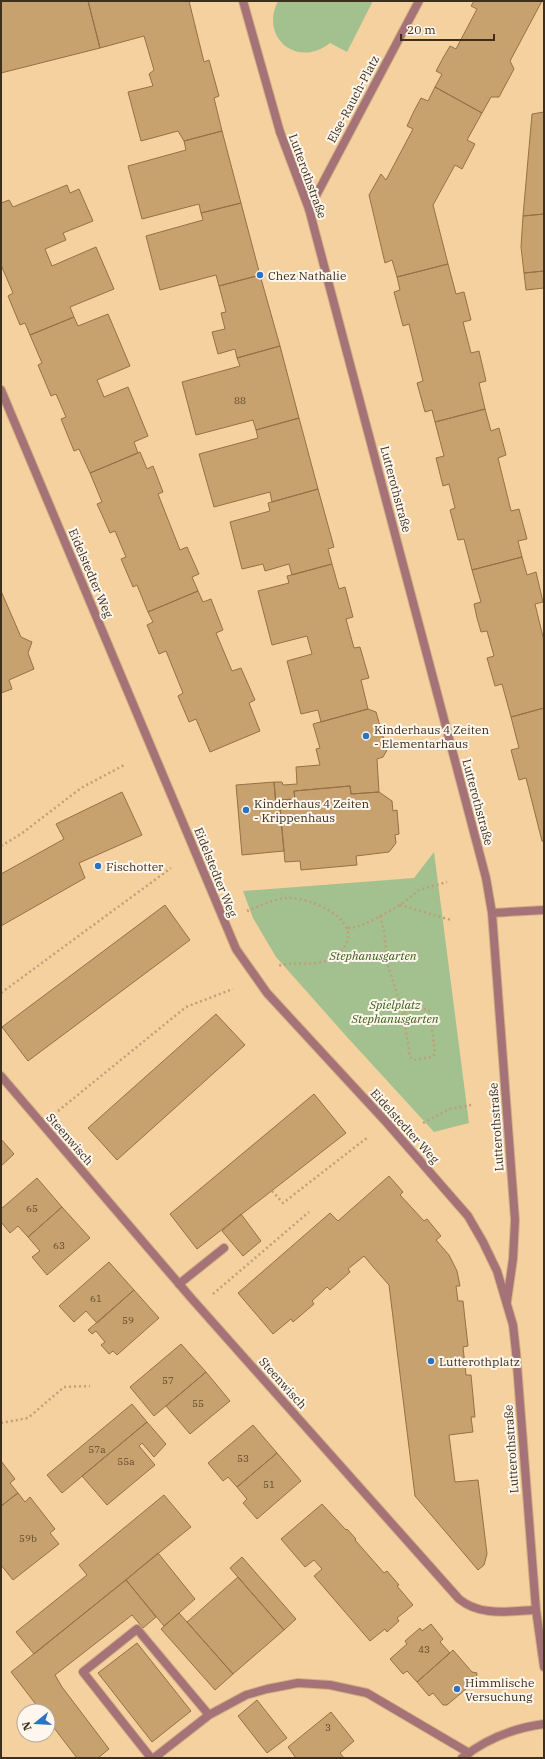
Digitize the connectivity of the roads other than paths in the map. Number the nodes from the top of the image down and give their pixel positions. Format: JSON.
{"nodes":[{"id":1,"x":243,"y":1,"type":"edge"},
{"id":2,"x":419,"y":1,"type":"edge"},
{"id":3,"x":309,"y":209,"type":"junction"},
{"id":4,"x":1,"y":390,"type":"edge"},
{"id":5,"x":544,"y":910,"type":"edge"},
{"id":6,"x":492,"y":913,"type":"junction"},
{"id":7,"x":1,"y":1076,"type":"edge"},
{"id":8,"x":224,"y":1248,"type":"dead end"},
{"id":9,"x":179,"y":1284,"type":"junction"},
{"id":10,"x":507,"y":1301,"type":"junction"},
{"id":11,"x":536,"y":1610,"type":"junction"},
{"id":12,"x":544,"y":1667,"type":"edge"},
{"id":13,"x":209,"y":1715,"type":"junction"},
{"id":14,"x":544,"y":1724,"type":"edge"},
{"id":15,"x":469,"y":1752,"type":"junction"},
{"id":16,"x":151,"y":1758,"type":"edge"},
{"id":17,"x":154,"y":1758,"type":"edge"},
{"id":18,"x":462,"y":1758,"type":"edge"}],
"edges":[{"from":1,"to":3,"type":"street","name":"Lutterothstraße"},
{"from":2,"to":3,"type":"street","name":"Else-Rauch-Platz"},
{"from":3,"to":6,"type":"street","name":"Lutterothstraße"},
{"from":4,"to":10,"type":"street","name":"Eidelstedter Weg"},
{"from":5,"to":6,"type":"street"},
{"from":6,"to":10,"type":"street","name":"Lutterothstraße"},
{"from":7,"to":9,"type":"street","name":"Steenwisch"},
{"from":8,"to":9,"type":"street"},
{"from":9,"to":11,"type":"street","name":"Steenwisch"},
{"from":10,"to":11,"type":"street","name":"Lutterothstraße"},
{"from":11,"to":12,"type":"street"},
{"from":13,"to":15,"type":"street"},
{"from":13,"to":16,"type":"street"},
{"from":13,"to":17,"type":"street"},
{"from":14,"to":15,"type":"street"},
{"from":15,"to":18,"type":"street"}]}
